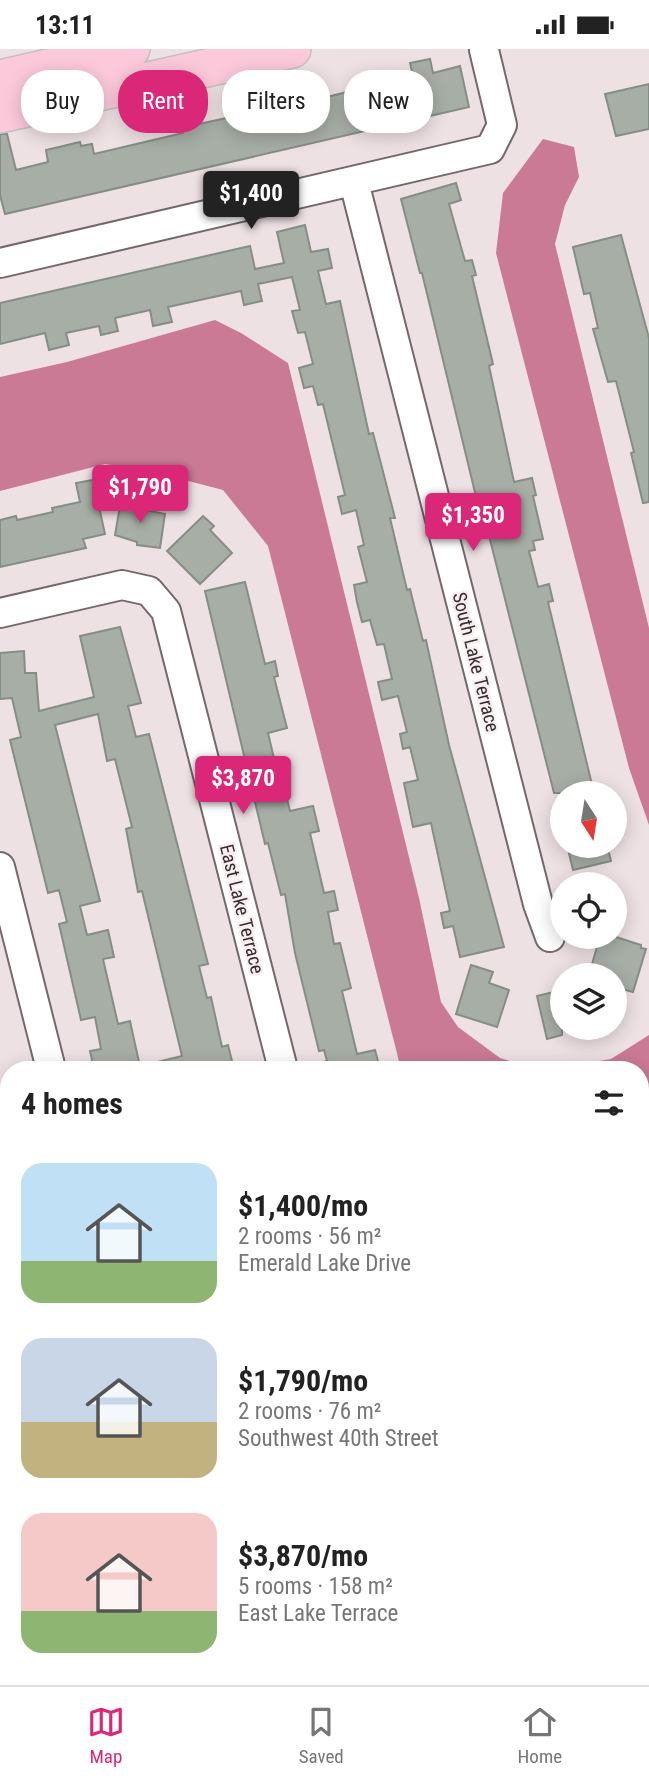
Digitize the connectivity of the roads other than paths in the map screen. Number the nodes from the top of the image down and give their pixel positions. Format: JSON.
{"nodes":[{"id":1,"x":131,"y":49,"type":"edge"},
{"id":2,"x":292,"y":49,"type":"edge"},
{"id":3,"x":484,"y":50,"type":"edge"},
{"id":4,"x":0,"y":79,"type":"edge"},
{"id":5,"x":0,"y":114,"type":"edge"},
{"id":6,"x":354,"y":182,"type":"junction"},
{"id":7,"x":0,"y":263,"type":"edge"},
{"id":8,"x":0,"y":613,"type":"edge"},
{"id":9,"x":0,"y":867,"type":"edge"},
{"id":10,"x":550,"y":937,"type":"dead end"},
{"id":11,"x":49,"y":1061,"type":"edge"},
{"id":12,"x":281,"y":1061,"type":"edge"}],
"edges":[{"from":1,"to":4,"type":"main road"},
{"from":2,"to":5,"type":"main road"},
{"from":3,"to":6,"type":"street"},
{"from":6,"to":7,"type":"street"},
{"from":6,"to":10,"type":"street","name":"South Lake Terrace"},
{"from":8,"to":12,"type":"street","name":"East Lake Terrace"},
{"from":9,"to":11,"type":"street"}]}
